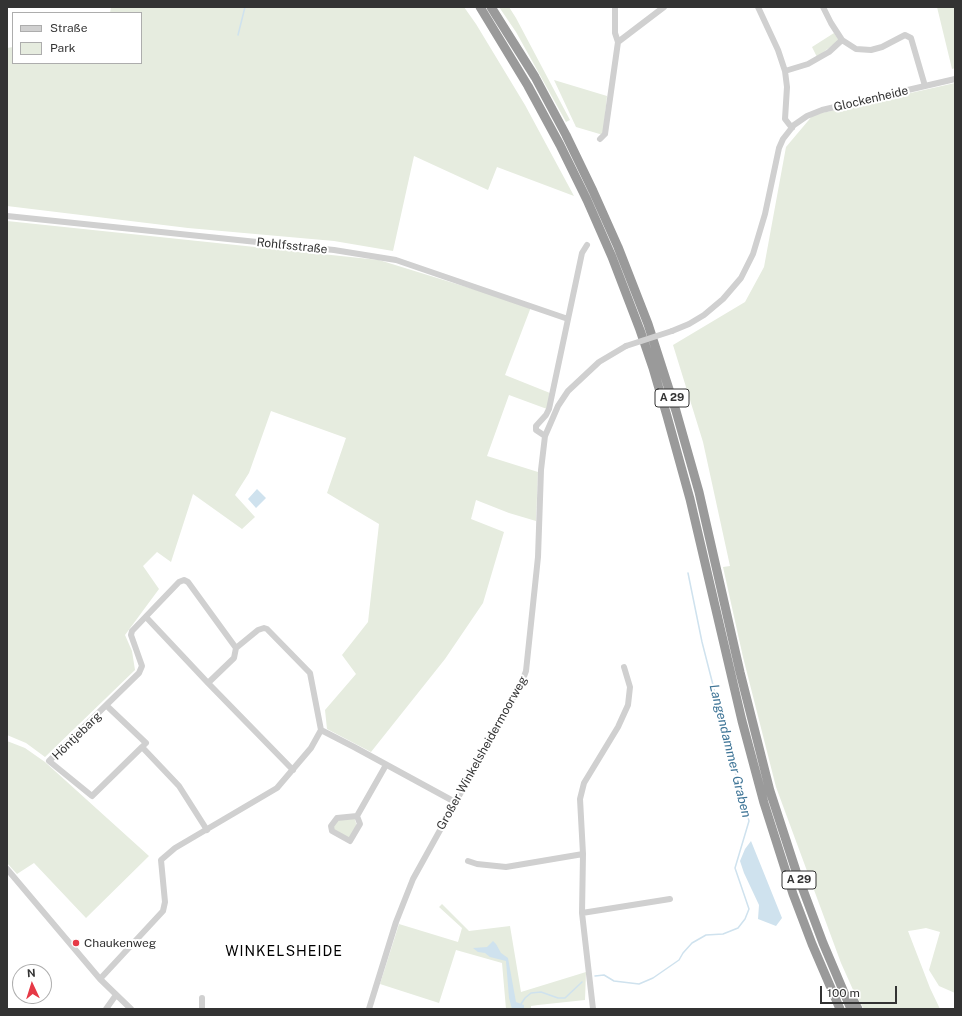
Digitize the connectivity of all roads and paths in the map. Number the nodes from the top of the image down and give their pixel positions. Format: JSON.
{"nodes":[{"id":1,"x":480,"y":7,"type":"edge"},
{"id":2,"x":491,"y":7,"type":"edge"},
{"id":3,"x":615,"y":7,"type":"edge"},
{"id":4,"x":664,"y":7,"type":"edge"},
{"id":5,"x":758,"y":7,"type":"edge"},
{"id":6,"x":823,"y":7,"type":"edge"},
{"id":7,"x":842,"y":40,"type":"junction"},
{"id":8,"x":618,"y":42,"type":"junction"},
{"id":9,"x":785,"y":72,"type":"junction"},
{"id":10,"x":955,"y":79,"type":"edge"},
{"id":11,"x":925,"y":86,"type":"junction"},
{"id":12,"x":792,"y":128,"type":"junction"},
{"id":13,"x":600,"y":139,"type":"dead end"},
{"id":14,"x":7,"y":216,"type":"edge"},
{"id":15,"x":587,"y":245,"type":"dead end"},
{"id":16,"x":568,"y":319,"type":"junction"},
{"id":17,"x":546,"y":436,"type":"junction"},
{"id":18,"x":146,"y":617,"type":"junction"},
{"id":19,"x":236,"y":648,"type":"junction"},
{"id":20,"x":624,"y":667,"type":"dead end"},
{"id":21,"x":208,"y":684,"type":"junction"},
{"id":22,"x":107,"y":706,"type":"junction"},
{"id":23,"x":321,"y":730,"type":"junction"},
{"id":24,"x":142,"y":747,"type":"junction"},
{"id":25,"x":386,"y":765,"type":"junction"},
{"id":26,"x":293,"y":770,"type":"junction"},
{"id":27,"x":455,"y":802,"type":"junction"},
{"id":28,"x":357,"y":816,"type":"junction"},
{"id":29,"x":207,"y":830,"type":"junction"},
{"id":30,"x":583,"y":854,"type":"junction"},
{"id":31,"x":468,"y":861,"type":"dead end"},
{"id":32,"x":7,"y":869,"type":"edge"},
{"id":33,"x":670,"y":899,"type":"dead end"},
{"id":34,"x":582,"y":912,"type":"junction"},
{"id":35,"x":823,"y":943,"type":"junction"},
{"id":36,"x":100,"y":979,"type":"junction"},
{"id":37,"x":116,"y":995,"type":"junction"},
{"id":38,"x":202,"y":998,"type":"dead end"},
{"id":39,"x":106,"y":1009,"type":"edge"},
{"id":40,"x":131,"y":1009,"type":"edge"},
{"id":41,"x":202,"y":1009,"type":"edge"},
{"id":42,"x":369,"y":1009,"type":"edge"},
{"id":43,"x":594,"y":1009,"type":"edge"},
{"id":44,"x":840,"y":1009,"type":"edge"},
{"id":45,"x":851,"y":1009,"type":"edge"},
{"id":46,"x":858,"y":1009,"type":"edge"}],
"edges":[{"from":1,"to":44,"type":"highway","number":"A 29"},
{"from":2,"to":35,"type":"highway","number":"A 29"},
{"from":3,"to":8,"type":"street"},
{"from":4,"to":8,"type":"street"},
{"from":5,"to":9,"type":"street"},
{"from":6,"to":7,"type":"street"},
{"from":7,"to":9,"type":"street"},
{"from":7,"to":11,"type":"street"},
{"from":8,"to":13,"type":"street"},
{"from":9,"to":12,"type":"street"},
{"from":10,"to":11,"type":"street","name":"Glockenheide"},
{"from":11,"to":12,"type":"street","name":"Glockenheide"},
{"from":12,"to":17,"type":"street","name":"Großer Winkelsheidermoorweg","bridge":true},
{"from":14,"to":16,"type":"street","name":"Rohlfsstraße"},
{"from":15,"to":16,"type":"street"},
{"from":16,"to":17,"type":"street"},
{"from":17,"to":27,"type":"street","name":"Großer Winkelsheidermoorweg"},
{"from":18,"to":19,"type":"street","name":"Höntjebarg"},
{"from":18,"to":21,"type":"street"},
{"from":18,"to":22,"type":"street","name":"Höntjebarg"},
{"from":19,"to":21,"type":"street"},
{"from":19,"to":23,"type":"street"},
{"from":20,"to":30,"type":"street"},
{"from":21,"to":26,"type":"street"},
{"from":22,"to":24,"type":"street","name":"Höntjebarg"},
{"from":22,"to":24,"type":"street","name":"Höntjebarg"},
{"from":23,"to":25,"type":"street"},
{"from":23,"to":26,"type":"street"},
{"from":24,"to":29,"type":"street","name":"Höntjebarg"},
{"from":25,"to":27,"type":"street"},
{"from":25,"to":28,"type":"street"},
{"from":26,"to":29,"type":"street"},
{"from":27,"to":42,"type":"street","name":"Großer Winkelsheidermoorweg"},
{"from":28,"to":28,"type":"street"},
{"from":29,"to":36,"type":"street"},
{"from":30,"to":31,"type":"street"},
{"from":30,"to":34,"type":"street"},
{"from":32,"to":36,"type":"street"},
{"from":33,"to":34,"type":"street"},
{"from":34,"to":43,"type":"street"},
{"from":35,"to":45,"type":"highway","number":"A 29"},
{"from":35,"to":46,"type":"highway"},
{"from":36,"to":37,"type":"street"},
{"from":37,"to":39,"type":"street"},
{"from":37,"to":40,"type":"street"},
{"from":38,"to":41,"type":"street"}]}
